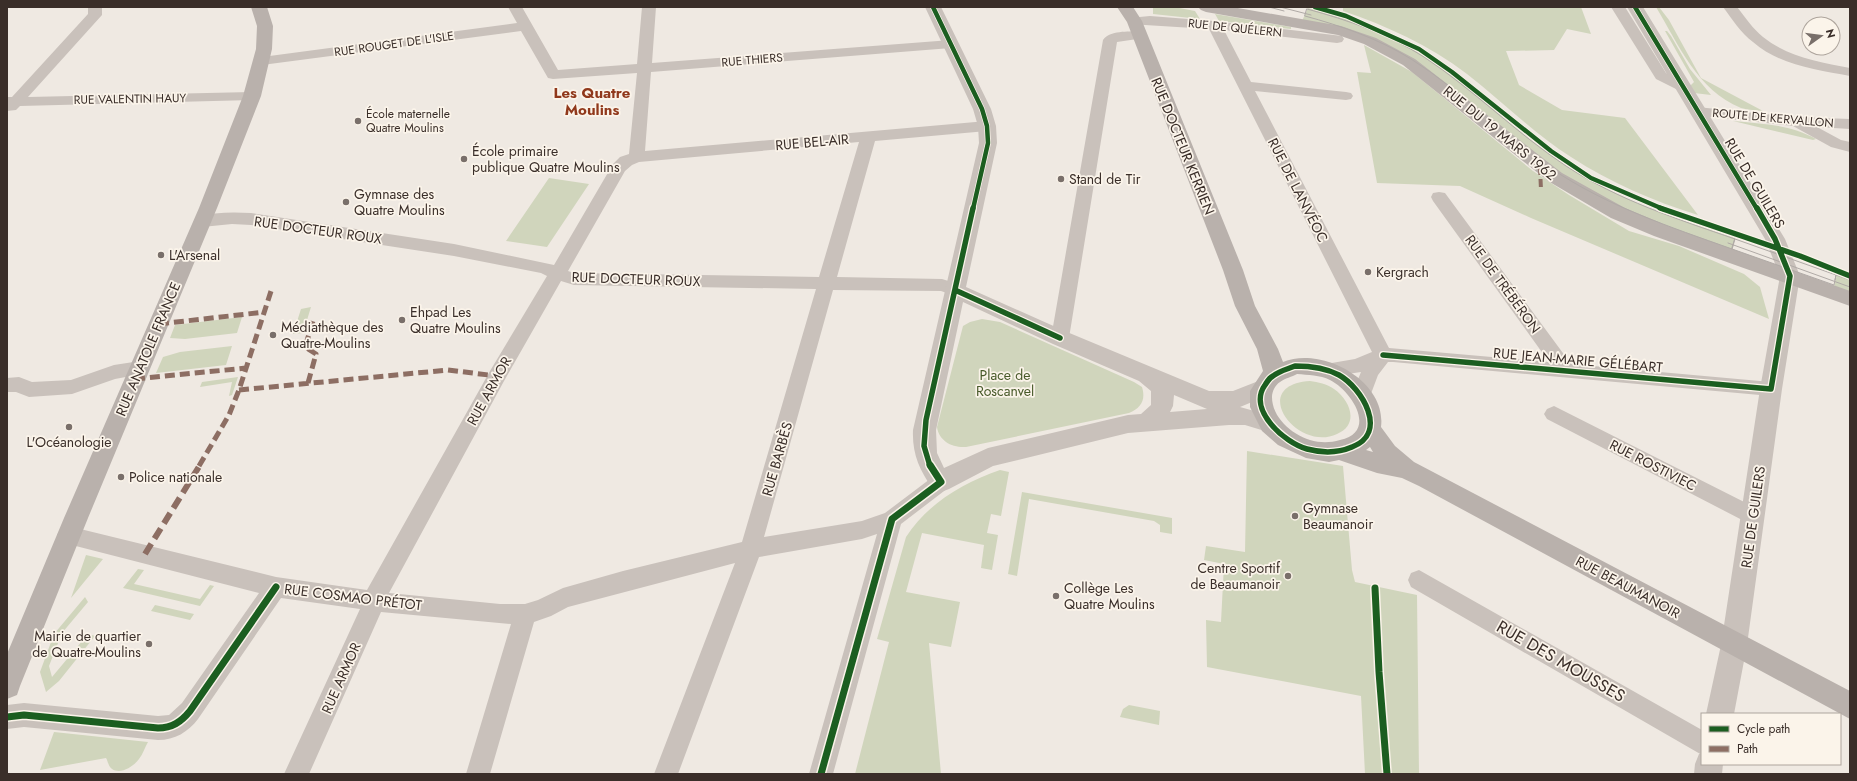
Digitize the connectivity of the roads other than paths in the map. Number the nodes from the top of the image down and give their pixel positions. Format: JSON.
{"nodes":[{"id":1,"x":95,"y":7,"type":"edge"},
{"id":2,"x":259,"y":7,"type":"edge"},
{"id":3,"x":515,"y":7,"type":"edge"},
{"id":4,"x":648,"y":7,"type":"edge"},
{"id":5,"x":933,"y":7,"type":"edge"},
{"id":6,"x":1125,"y":7,"type":"edge"},
{"id":7,"x":1206,"y":7,"type":"edge"},
{"id":8,"x":1730,"y":7,"type":"edge"},
{"id":9,"x":1627,"y":8,"type":"edge"},
{"id":10,"x":1136,"y":21,"type":"edge"},
{"id":11,"x":1214,"y":25,"type":"junction"},
{"id":12,"x":526,"y":26,"type":"junction"},
{"id":13,"x":1337,"y":39,"type":"dead end"},
{"id":14,"x":950,"y":44,"type":"junction"},
{"id":15,"x":262,"y":62,"type":"junction"},
{"id":16,"x":644,"y":69,"type":"junction"},
{"id":17,"x":1850,"y":72,"type":"edge"},
{"id":18,"x":1245,"y":86,"type":"junction"},
{"id":19,"x":252,"y":96,"type":"junction"},
{"id":20,"x":1346,"y":96,"type":"dead end"},
{"id":21,"x":10,"y":105,"type":"edge"},
{"id":22,"x":1697,"y":112,"type":"junction"},
{"id":23,"x":1796,"y":122,"type":"junction"},
{"id":24,"x":1850,"y":124,"type":"edge"},
{"id":25,"x":987,"y":126,"type":"junction"},
{"id":26,"x":868,"y":137,"type":"junction"},
{"id":27,"x":1850,"y":147,"type":"edge"},
{"id":28,"x":637,"y":157,"type":"junction"},
{"id":29,"x":1439,"y":196,"type":"dead end"},
{"id":30,"x":202,"y":221,"type":"junction"},
{"id":31,"x":1233,"y":270,"type":"junction"},
{"id":32,"x":558,"y":274,"type":"junction"},
{"id":33,"x":1790,"y":276,"type":"junction"},
{"id":34,"x":827,"y":282,"type":"junction"},
{"id":35,"x":955,"y":290,"type":"junction"},
{"id":36,"x":1850,"y":300,"type":"edge"},
{"id":37,"x":1060,"y":338,"type":"junction"},
{"id":38,"x":1383,"y":355,"type":"junction"},
{"id":39,"x":140,"y":368,"type":"junction"},
{"id":40,"x":1317,"y":368,"type":"junction"},
{"id":41,"x":1138,"y":371,"type":"junction"},
{"id":42,"x":1566,"y":371,"type":"junction"},
{"id":43,"x":1267,"y":381,"type":"junction"},
{"id":44,"x":13,"y":385,"type":"edge"},
{"id":45,"x":1771,"y":389,"type":"junction"},
{"id":46,"x":1362,"y":394,"type":"junction"},
{"id":47,"x":1554,"y":414,"type":"dead end"},
{"id":48,"x":1146,"y":422,"type":"junction"},
{"id":49,"x":1268,"y":423,"type":"junction"},
{"id":50,"x":1369,"y":428,"type":"junction"},
{"id":51,"x":1342,"y":451,"type":"junction"},
{"id":52,"x":1406,"y":469,"type":"junction"},
{"id":53,"x":941,"y":482,"type":"junction"},
{"id":54,"x":1752,"y":516,"type":"junction"},
{"id":55,"x":892,"y":520,"type":"junction"},
{"id":56,"x":68,"y":535,"type":"junction"},
{"id":57,"x":751,"y":549,"type":"junction"},
{"id":58,"x":1419,"y":580,"type":"dead end"},
{"id":59,"x":276,"y":587,"type":"junction"},
{"id":60,"x":373,"y":601,"type":"junction"},
{"id":61,"x":525,"y":614,"type":"junction"},
{"id":62,"x":1734,"y":645,"type":"junction"},
{"id":63,"x":7,"y":686,"type":"edge"},
{"id":64,"x":1850,"y":706,"type":"edge"},
{"id":65,"x":1720,"y":713,"type":"edge"},
{"id":66,"x":7,"y":717,"type":"edge"},
{"id":67,"x":1701,"y":742,"type":"edge"},
{"id":68,"x":296,"y":774,"type":"edge"},
{"id":69,"x":478,"y":774,"type":"edge"},
{"id":70,"x":666,"y":774,"type":"edge"},
{"id":71,"x":821,"y":774,"type":"edge"}],
"edges":[{"from":1,"to":21,"type":"street"},
{"from":2,"to":15,"type":"main road","name":"RUE ANATOLE FRANCE"},
{"from":3,"to":12,"type":"street"},
{"from":4,"to":16,"type":"street"},
{"from":5,"to":14,"type":"street"},
{"from":6,"to":10,"type":"main road","name":"RUE DOCTEUR KERRIEN"},
{"from":7,"to":33,"type":"main road","name":"RUE DU 19 MARS 1962"},
{"from":8,"to":17,"type":"street"},
{"from":9,"to":22,"type":"street","name":"RUE DE GUILERS"},
{"from":10,"to":11,"type":"street","name":"RUE DE QUÉLERN"},
{"from":10,"to":31,"type":"main road","name":"RUE DOCTEUR KERRIEN"},
{"from":10,"to":37,"type":"street","name":"RUE DE QUÉLERN"},
{"from":11,"to":13,"type":"street","name":"RUE DE QUÉLERN"},
{"from":11,"to":18,"type":"street","name":"RUE DE LANVÉOC"},
{"from":12,"to":15,"type":"street","name":"RUE ROUGET DE L'ISLE"},
{"from":12,"to":16,"type":"street","name":"RUE THIERS"},
{"from":14,"to":16,"type":"street","name":"RUE THIERS"},
{"from":14,"to":25,"type":"street"},
{"from":15,"to":19,"type":"main road","name":"RUE ANATOLE FRANCE"},
{"from":16,"to":28,"type":"street"},
{"from":18,"to":20,"type":"street"},
{"from":18,"to":38,"type":"street","name":"RUE DE LANVÉOC"},
{"from":19,"to":21,"type":"street","name":"RUE VALENTIN HAUY"},
{"from":19,"to":30,"type":"main road","name":"RUE ANATOLE FRANCE"},
{"from":22,"to":23,"type":"street","name":"ROUTE DE KERVALLON"},
{"from":22,"to":33,"type":"street","name":"RUE DE GUILERS"},
{"from":23,"to":24,"type":"street","name":"ROUTE DE KERVALLON"},
{"from":23,"to":27,"type":"street"},
{"from":25,"to":26,"type":"street","name":"RUE BEL-AIR"},
{"from":25,"to":35,"type":"street"},
{"from":26,"to":28,"type":"street","name":"RUE BEL-AIR"},
{"from":26,"to":34,"type":"street","name":"RUE BARBÈS"},
{"from":28,"to":32,"type":"street","name":"RUE ARMOR"},
{"from":29,"to":42,"type":"street","name":"RUE DE TRÉBÉRON"},
{"from":30,"to":32,"type":"street","name":"RUE DOCTEUR ROUX"},
{"from":30,"to":39,"type":"main road","name":"RUE ANATOLE FRANCE"},
{"from":31,"to":40,"type":"main road","name":"RUE DOCTEUR KERRIEN"},
{"from":31,"to":43,"type":"main road","name":"RUE DOCTEUR KERRIEN"},
{"from":32,"to":34,"type":"street","name":"RUE DOCTEUR ROUX"},
{"from":32,"to":60,"type":"street","name":"RUE ARMOR"},
{"from":33,"to":36,"type":"main road","name":"RUE DU 19 MARS 1962"},
{"from":33,"to":45,"type":"street","name":"RUE DE GUILERS"},
{"from":34,"to":35,"type":"street","name":"RUE DOCTEUR ROUX"},
{"from":34,"to":57,"type":"street","name":"RUE BARBÈS"},
{"from":35,"to":37,"type":"street"},
{"from":35,"to":53,"type":"street"},
{"from":37,"to":41,"type":"street"},
{"from":38,"to":40,"type":"street"},
{"from":38,"to":42,"type":"street","name":"RUE JEAN-MARIE GÉLÉBART"},
{"from":38,"to":46,"type":"street"},
{"from":39,"to":44,"type":"street"},
{"from":39,"to":56,"type":"main road","name":"RUE ANATOLE FRANCE"},
{"from":40,"to":43,"type":"main road"},
{"from":40,"to":46,"type":"main road"},
{"from":41,"to":43,"type":"street"},
{"from":41,"to":48,"type":"street"},
{"from":42,"to":45,"type":"street","name":"RUE JEAN-MARIE GÉLÉBART"},
{"from":43,"to":49,"type":"main road"},
{"from":45,"to":54,"type":"street","name":"RUE DE GUILERS"},
{"from":46,"to":50,"type":"main road"},
{"from":47,"to":54,"type":"street","name":"RUE ROSTIVIEC"},
{"from":48,"to":49,"type":"street"},
{"from":48,"to":53,"type":"street"},
{"from":49,"to":51,"type":"main road"},
{"from":50,"to":51,"type":"main road"},
{"from":50,"to":52,"type":"main road","name":"RUE BEAUMANOIR"},
{"from":51,"to":52,"type":"main road","name":"RUE BEAUMANOIR"},
{"from":52,"to":62,"type":"main road","name":"RUE BEAUMANOIR"},
{"from":53,"to":55,"type":"street","name":"RUE COSMAO PRÉTOT"},
{"from":54,"to":62,"type":"street","name":"RUE DE GUILERS"},
{"from":55,"to":57,"type":"street","name":"RUE COSMAO PRÉTOT"},
{"from":55,"to":71,"type":"street"},
{"from":56,"to":59,"type":"street","name":"RUE COSMAO PRÉTOT"},
{"from":56,"to":63,"type":"main road","name":"RUE ANATOLE FRANCE"},
{"from":57,"to":61,"type":"street","name":"RUE COSMAO PRÉTOT"},
{"from":57,"to":70,"type":"street","name":"RUE BARBÈS"},
{"from":58,"to":67,"type":"street","name":"RUE DES MOUSSES"},
{"from":59,"to":60,"type":"street","name":"RUE COSMAO PRÉTOT"},
{"from":59,"to":66,"type":"street"},
{"from":60,"to":61,"type":"street","name":"RUE COSMAO PRÉTOT"},
{"from":60,"to":68,"type":"street","name":"RUE ARMOR"},
{"from":61,"to":69,"type":"street"},
{"from":62,"to":64,"type":"main road","name":"RUE BEAUMANOIR"},
{"from":62,"to":65,"type":"street","name":"RUE DE GUILERS"}]}
